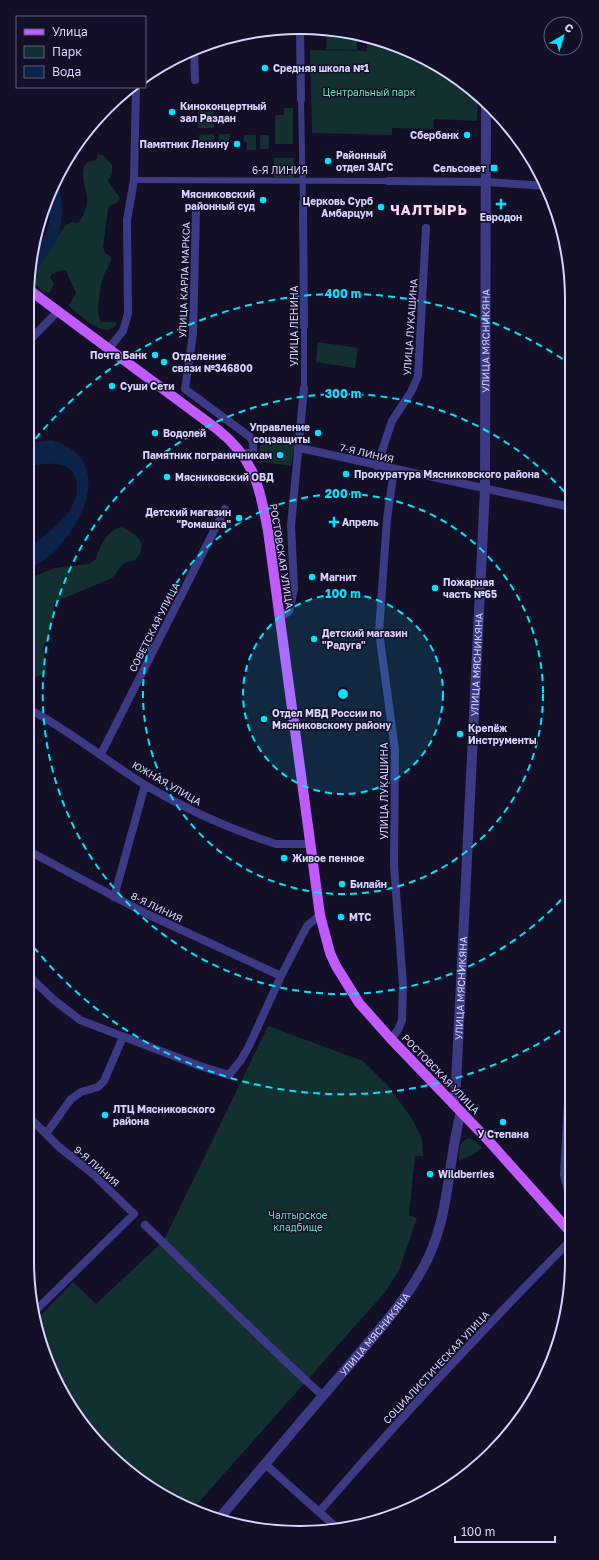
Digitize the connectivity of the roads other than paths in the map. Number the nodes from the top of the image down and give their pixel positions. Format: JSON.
{"nodes":[{"id":1,"x":300,"y":34,"type":"edge"},
{"id":2,"x":194,"y":56,"type":"edge"},
{"id":3,"x":195,"y":80,"type":"dead end"},
{"id":4,"x":136,"y":91,"type":"edge"},
{"id":5,"x":301,"y":99,"type":"joint"},
{"id":6,"x":486,"y":111,"type":"edge"},
{"id":7,"x":134,"y":180,"type":"junction"},
{"id":8,"x":302,"y":180,"type":"junction"},
{"id":9,"x":388,"y":181,"type":"joint"},
{"id":10,"x":486,"y":182,"type":"junction"},
{"id":11,"x":540,"y":186,"type":"edge"},
{"id":12,"x":303,"y":203,"type":"joint"},
{"id":13,"x":196,"y":209,"type":"dead end"},
{"id":14,"x":426,"y":228,"type":"dead end"},
{"id":15,"x":34,"y":293,"type":"edge"},
{"id":16,"x":58,"y":311,"type":"junction"},
{"id":17,"x":304,"y":326,"type":"joint"},
{"id":18,"x":34,"y":336,"type":"edge"},
{"id":19,"x":110,"y":348,"type":"junction"},
{"id":20,"x":304,"y":388,"type":"joint"},
{"id":21,"x":300,"y":448,"type":"junction"},
{"id":22,"x":243,"y":454,"type":"junction"},
{"id":23,"x":377,"y":466,"type":"junction"},
{"id":24,"x":394,"y":470,"type":"junction"},
{"id":25,"x":486,"y":489,"type":"junction"},
{"id":26,"x":565,"y":506,"type":"edge"},
{"id":27,"x":225,"y":510,"type":"dead end"},
{"id":28,"x":280,"y":618,"type":"junction"},
{"id":29,"x":34,"y":712,"type":"edge"},
{"id":30,"x":101,"y":754,"type":"junction"},
{"id":31,"x":145,"y":784,"type":"junction"},
{"id":32,"x":310,"y":844,"type":"junction"},
{"id":33,"x":34,"y":854,"type":"edge"},
{"id":34,"x":114,"y":897,"type":"junction"},
{"id":35,"x":320,"y":915,"type":"junction"},
{"id":36,"x":281,"y":976,"type":"junction"},
{"id":37,"x":34,"y":981,"type":"edge"},
{"id":38,"x":123,"y":1037,"type":"junction"},
{"id":39,"x":391,"y":1039,"type":"junction"},
{"id":40,"x":454,"y":1104,"type":"junction"},
{"id":41,"x":461,"y":1112,"type":"junction"},
{"id":42,"x":34,"y":1122,"type":"edge"},
{"id":43,"x":46,"y":1134,"type":"junction"},
{"id":44,"x":565,"y":1159,"type":"edge"},
{"id":45,"x":565,"y":1179,"type":"edge"},
{"id":46,"x":146,"y":1225,"type":"dead end"},
{"id":47,"x":565,"y":1226,"type":"edge"},
{"id":48,"x":565,"y":1246,"type":"edge"},
{"id":49,"x":38,"y":1308,"type":"edge"},
{"id":50,"x":322,"y":1396,"type":"junction"},
{"id":51,"x":265,"y":1464,"type":"junction"},
{"id":52,"x":320,"y":1512,"type":"junction"},
{"id":53,"x":223,"y":1515,"type":"edge"},
{"id":54,"x":333,"y":1524,"type":"edge"}],
"edges":[{"from":1,"to":5,"type":"street","name":"УЛИЦА ЛЕНИНА"},
{"from":2,"to":3,"type":"street"},
{"from":4,"to":7,"type":"street"},
{"from":5,"to":8,"type":"street","name":"УЛИЦА ЛЕНИНА"},
{"from":6,"to":10,"type":"street","name":"УЛИЦА МЯСНИКЯНА"},
{"from":7,"to":8,"type":"street","name":"6-Я ЛИНИЯ"},
{"from":7,"to":19,"type":"street"},
{"from":8,"to":9,"type":"street","name":"6-Я ЛИНИЯ"},
{"from":8,"to":12,"type":"street","name":"УЛИЦА ЛЕНИНА"},
{"from":9,"to":10,"type":"street","name":"6-Я ЛИНИЯ"},
{"from":10,"to":11,"type":"street","name":"6-Я ЛИНИЯ"},
{"from":10,"to":25,"type":"street","name":"УЛИЦА МЯСНИКЯНА"},
{"from":12,"to":17,"type":"street","name":"УЛИЦА ЛЕНИНА"},
{"from":13,"to":22,"type":"street","name":"УЛИЦА КАРЛА МАРКСА"},
{"from":14,"to":23,"type":"street","name":"УЛИЦА ЛУКАШИНА"},
{"from":15,"to":16,"type":"main road","name":"РОСТОВСКАЯ УЛИЦА"},
{"from":16,"to":18,"type":"street"},
{"from":16,"to":19,"type":"main road","name":"РОСТОВСКАЯ УЛИЦА"},
{"from":17,"to":20,"type":"street","name":"УЛИЦА ЛЕНИНА"},
{"from":19,"to":22,"type":"main road","name":"РОСТОВСКАЯ УЛИЦА"},
{"from":20,"to":21,"type":"street","name":"УЛИЦА ЛЕНИНА"},
{"from":21,"to":23,"type":"street","name":"7-Я ЛИНИЯ"},
{"from":21,"to":28,"type":"street","name":"УЛИЦА ЛЕНИНА"},
{"from":22,"to":28,"type":"main road","name":"РОСТОВСКАЯ УЛИЦА"},
{"from":23,"to":24,"type":"street","name":"7-Я ЛИНИЯ"},
{"from":24,"to":25,"type":"street","name":"7-Я ЛИНИЯ"},
{"from":24,"to":39,"type":"street","name":"УЛИЦА ЛУКАШИНА"},
{"from":25,"to":26,"type":"street","name":"7-Я ЛИНИЯ"},
{"from":25,"to":40,"type":"street","name":"УЛИЦА МЯСНИКЯНА"},
{"from":27,"to":30,"type":"street","name":"СОВЕТСКАЯ УЛИЦА"},
{"from":28,"to":32,"type":"main road","name":"РОСТОВСКАЯ УЛИЦА"},
{"from":29,"to":30,"type":"street","name":"ЮЖНАЯ УЛИЦА"},
{"from":30,"to":31,"type":"street","name":"ЮЖНАЯ УЛИЦА"},
{"from":31,"to":32,"type":"street","name":"ЮЖНАЯ УЛИЦА"},
{"from":31,"to":34,"type":"street"},
{"from":32,"to":35,"type":"main road","name":"РОСТОВСКАЯ УЛИЦА"},
{"from":33,"to":34,"type":"street","name":"8-Я ЛИНИЯ"},
{"from":34,"to":36,"type":"street","name":"8-Я ЛИНИЯ"},
{"from":35,"to":36,"type":"street"},
{"from":35,"to":39,"type":"main road","name":"РОСТОВСКАЯ УЛИЦА"},
{"from":36,"to":38,"type":"street"},
{"from":37,"to":38,"type":"street"},
{"from":38,"to":43,"type":"street"},
{"from":39,"to":40,"type":"main road","name":"РОСТОВСКАЯ УЛИЦА"},
{"from":40,"to":41,"type":"main road","name":"РОСТОВСКАЯ УЛИЦА"},
{"from":41,"to":47,"type":"main road","name":"РОСТОВСКАЯ УЛИЦА"},
{"from":41,"to":50,"type":"street","name":"УЛИЦА МЯСНИКЯНА"},
{"from":42,"to":43,"type":"street","name":"9-Я ЛИНИЯ"},
{"from":43,"to":49,"type":"street","name":"9-Я ЛИНИЯ"},
{"from":44,"to":45,"type":"street"},
{"from":46,"to":50,"type":"street"},
{"from":48,"to":52,"type":"street","name":"СОЦИАЛИСТИЧЕСКАЯ УЛИЦА"},
{"from":50,"to":51,"type":"street","name":"УЛИЦА МЯСНИКЯНА"},
{"from":51,"to":52,"type":"street"},
{"from":51,"to":53,"type":"street","name":"УЛИЦА МЯСНИКЯНА"},
{"from":52,"to":54,"type":"street"}]}
